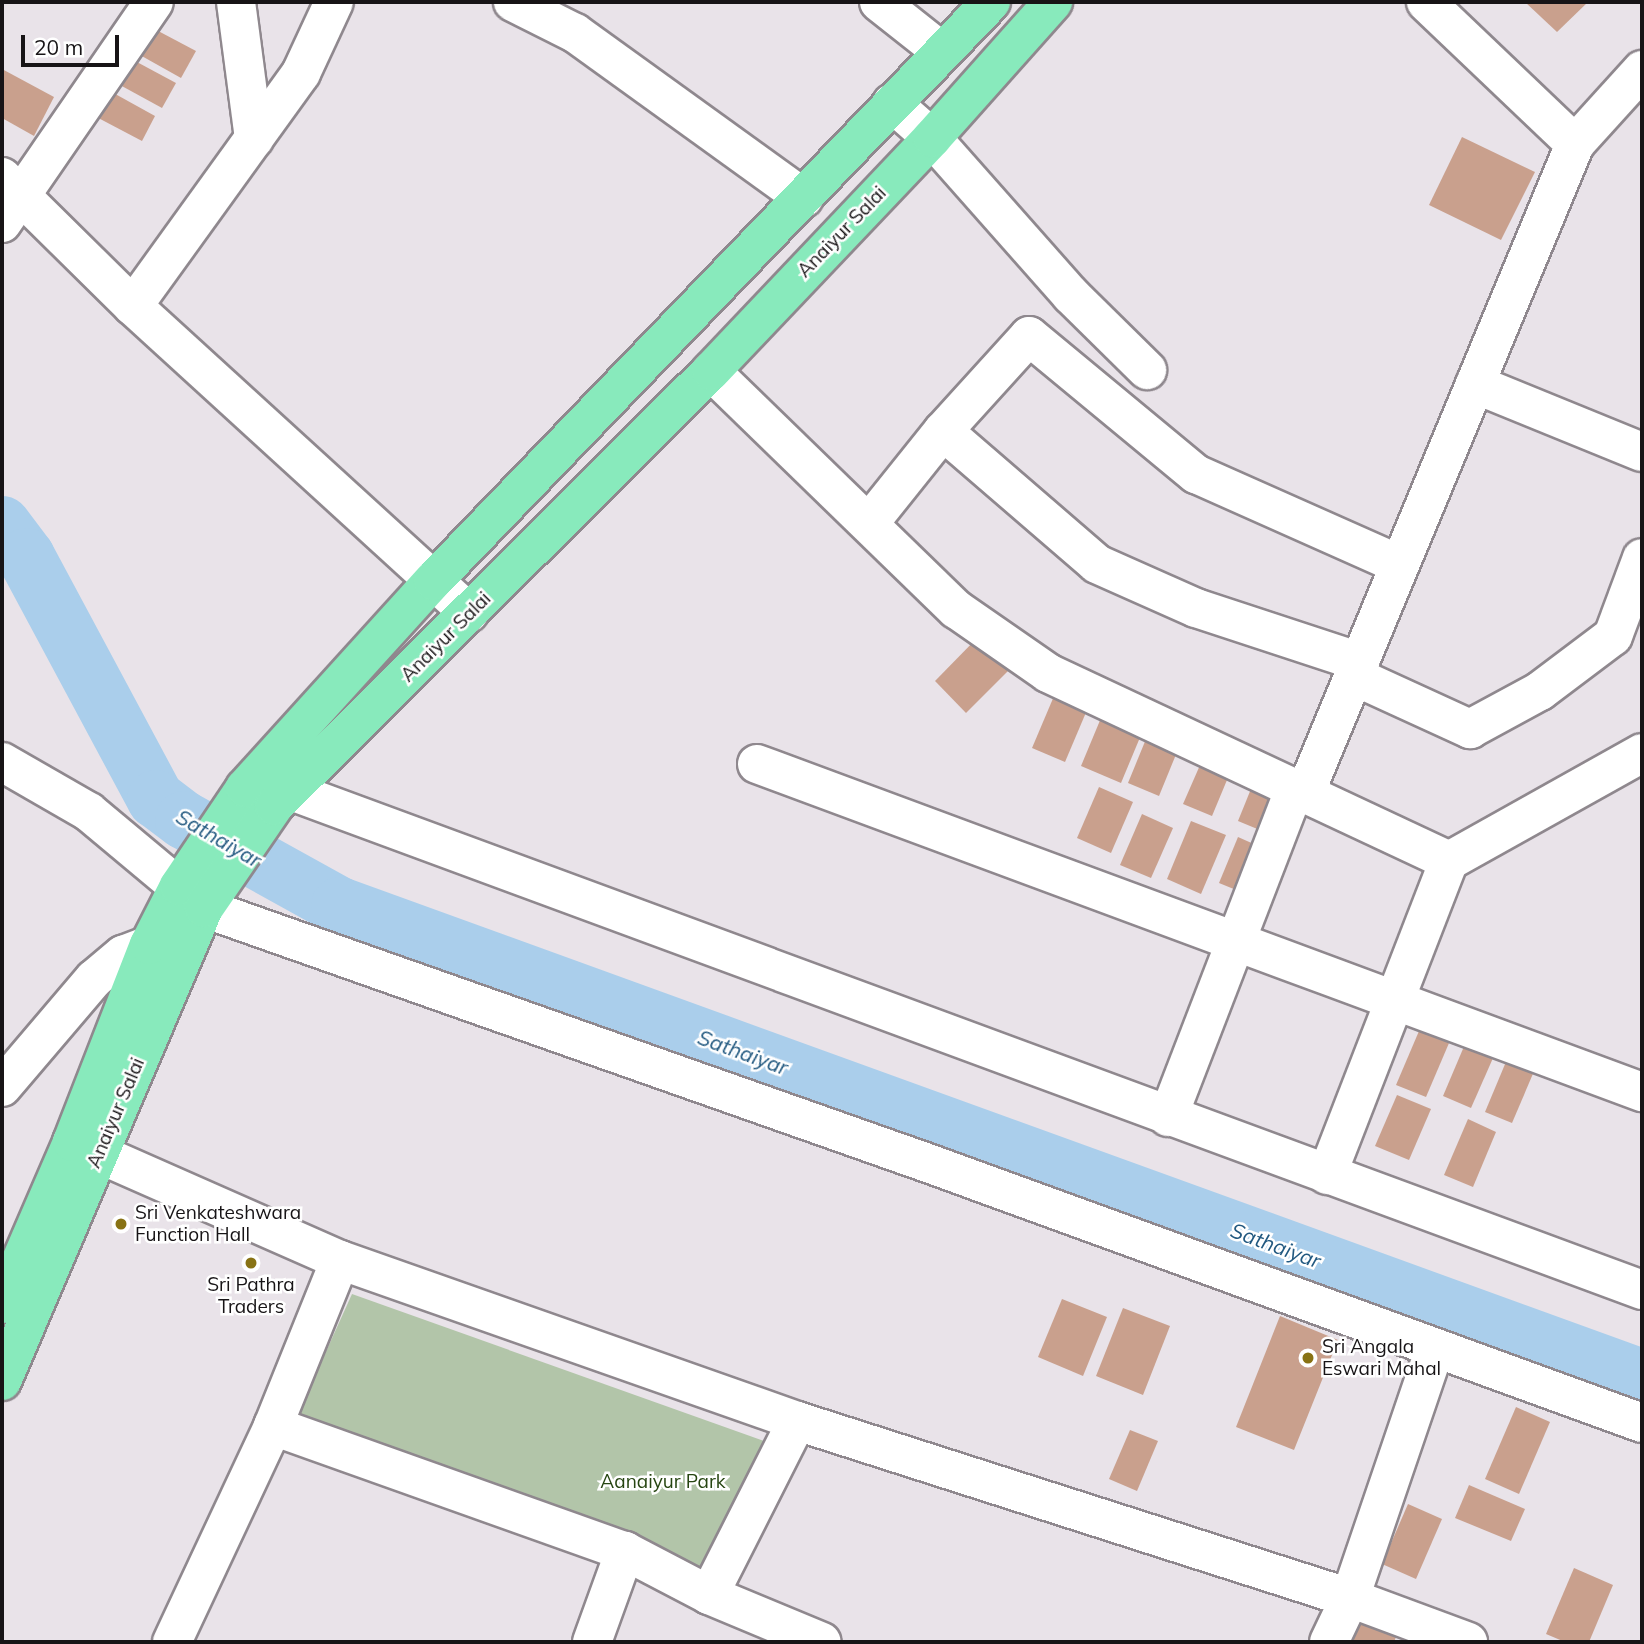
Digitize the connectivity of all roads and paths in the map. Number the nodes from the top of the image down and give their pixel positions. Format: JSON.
{"nodes":[{"id":1,"x":154,"y":2,"type":"edge"},
{"id":2,"x":236,"y":2,"type":"edge"},
{"id":3,"x":334,"y":2,"type":"edge"},
{"id":4,"x":513,"y":2,"type":"edge"},
{"id":5,"x":879,"y":2,"type":"edge"},
{"id":6,"x":990,"y":2,"type":"edge"},
{"id":7,"x":1053,"y":2,"type":"edge"},
{"id":8,"x":1426,"y":2,"type":"edge"},
{"id":9,"x":942,"y":52,"type":"junction"},
{"id":10,"x":1642,"y":70,"type":"edge"},
{"id":11,"x":892,"y":103,"type":"junction"},
{"id":12,"x":932,"y":138,"type":"junction"},
{"id":13,"x":254,"y":139,"type":"junction"},
{"id":14,"x":1575,"y":144,"type":"junction"},
{"id":15,"x":804,"y":198,"type":"junction"},
{"id":16,"x":8,"y":199,"type":"edge"},
{"id":17,"x":1071,"y":295,"type":"junction"},
{"id":18,"x":133,"y":306,"type":"junction"},
{"id":19,"x":1029,"y":336,"type":"junction"},
{"id":20,"x":1147,"y":370,"type":"dead end"},
{"id":21,"x":711,"y":371,"type":"junction"},
{"id":22,"x":1475,"y":384,"type":"junction"},
{"id":23,"x":943,"y":431,"type":"junction"},
{"id":24,"x":1642,"y":452,"type":"edge"},
{"id":25,"x":870,"y":522,"type":"junction"},
{"id":26,"x":1642,"y":558,"type":"edge"},
{"id":27,"x":1400,"y":565,"type":"junction"},
{"id":28,"x":433,"y":581,"type":"junction"},
{"id":29,"x":469,"y":613,"type":"junction"},
{"id":30,"x":1357,"y":669,"type":"junction"},
{"id":31,"x":1642,"y":753,"type":"edge"},
{"id":32,"x":2,"y":762,"type":"edge"},
{"id":33,"x":757,"y":764,"type":"dead end"},
{"id":34,"x":1300,"y":791,"type":"junction"},
{"id":35,"x":270,"y":795,"type":"junction"},
{"id":36,"x":1449,"y":860,"type":"junction"},
{"id":37,"x":201,"y":883,"type":"junction"},
{"id":38,"x":1236,"y":940,"type":"junction"},
{"id":39,"x":149,"y":945,"type":"junction"},
{"id":40,"x":1396,"y":999,"type":"junction"},
{"id":41,"x":5,"y":1078,"type":"edge"},
{"id":42,"x":1642,"y":1092,"type":"edge"},
{"id":43,"x":1168,"y":1117,"type":"junction"},
{"id":44,"x":86,"y":1147,"type":"junction"},
{"id":45,"x":1327,"y":1175,"type":"junction"},
{"id":46,"x":340,"y":1260,"type":"junction"},
{"id":47,"x":1642,"y":1290,"type":"edge"},
{"id":48,"x":2,"y":1304,"type":"edge"},
{"id":49,"x":1435,"y":1348,"type":"junction"},
{"id":50,"x":2,"y":1381,"type":"edge"},
{"id":51,"x":797,"y":1421,"type":"junction"},
{"id":52,"x":1642,"y":1423,"type":"edge"},
{"id":53,"x":274,"y":1426,"type":"junction"},
{"id":54,"x":625,"y":1551,"type":"junction"},
{"id":55,"x":709,"y":1595,"type":"junction"},
{"id":56,"x":1350,"y":1598,"type":"junction"},
{"id":57,"x":801,"y":1638,"type":"edge"},
{"id":58,"x":173,"y":1642,"type":"edge"},
{"id":59,"x":592,"y":1642,"type":"edge"},
{"id":60,"x":1329,"y":1642,"type":"edge"},
{"id":61,"x":1468,"y":1642,"type":"edge"}],
"edges":[{"from":1,"to":16,"type":"street"},
{"from":2,"to":13,"type":"street"},
{"from":3,"to":13,"type":"street"},
{"from":4,"to":15,"type":"street"},
{"from":5,"to":9,"type":"street"},
{"from":6,"to":9,"type":"main road","name":"Anaiyur Salai"},
{"from":7,"to":12,"type":"main road","name":"Anaiyur Salai"},
{"from":8,"to":14,"type":"street"},
{"from":9,"to":11,"type":"main road","name":"Anaiyur Salai"},
{"from":10,"to":14,"type":"street"},
{"from":11,"to":12,"type":"street"},
{"from":11,"to":15,"type":"main road","name":"Anaiyur Salai"},
{"from":12,"to":17,"type":"street"},
{"from":12,"to":21,"type":"main road","name":"Anaiyur Salai"},
{"from":13,"to":18,"type":"street"},
{"from":14,"to":22,"type":"street"},
{"from":15,"to":28,"type":"main road","name":"Anaiyur Salai"},
{"from":16,"to":18,"type":"street"},
{"from":17,"to":19,"type":"street"},
{"from":17,"to":20,"type":"street"},
{"from":18,"to":28,"type":"street"},
{"from":19,"to":23,"type":"street"},
{"from":19,"to":27,"type":"street"},
{"from":21,"to":25,"type":"street"},
{"from":21,"to":29,"type":"main road","name":"Anaiyur Salai"},
{"from":22,"to":24,"type":"street"},
{"from":22,"to":27,"type":"street"},
{"from":23,"to":25,"type":"street"},
{"from":23,"to":30,"type":"street"},
{"from":25,"to":34,"type":"street"},
{"from":26,"to":30,"type":"street"},
{"from":27,"to":30,"type":"street"},
{"from":28,"to":29,"type":"street"},
{"from":28,"to":35,"type":"main road","name":"Anaiyur Salai"},
{"from":29,"to":35,"type":"main road","name":"Anaiyur Salai"},
{"from":30,"to":34,"type":"street"},
{"from":31,"to":36,"type":"street"},
{"from":32,"to":37,"type":"street"},
{"from":33,"to":38,"type":"street"},
{"from":34,"to":36,"type":"street"},
{"from":34,"to":38,"type":"street"},
{"from":35,"to":37,"type":"main road","name":"Anaiyur Salai"},
{"from":35,"to":43,"type":"street"},
{"from":36,"to":40,"type":"street"},
{"from":37,"to":39,"type":"main road","name":"Anaiyur Salai"},
{"from":37,"to":44,"type":"main road","name":"Anaiyur Salai"},
{"from":37,"to":49,"type":"street"},
{"from":38,"to":40,"type":"street"},
{"from":38,"to":43,"type":"street"},
{"from":39,"to":41,"type":"street"},
{"from":39,"to":44,"type":"main road","name":"Anaiyur Salai"},
{"from":40,"to":42,"type":"street"},
{"from":40,"to":45,"type":"street"},
{"from":43,"to":45,"type":"street"},
{"from":44,"to":46,"type":"street"},
{"from":44,"to":48,"type":"main road","name":"Anaiyur Salai"},
{"from":44,"to":50,"type":"main road","name":"Anaiyur Salai"},
{"from":45,"to":47,"type":"street"},
{"from":46,"to":51,"type":"street"},
{"from":46,"to":53,"type":"street"},
{"from":49,"to":52,"type":"street"},
{"from":49,"to":56,"type":"street"},
{"from":51,"to":55,"type":"street"},
{"from":51,"to":56,"type":"street"},
{"from":53,"to":54,"type":"street"},
{"from":53,"to":58,"type":"street"},
{"from":54,"to":55,"type":"street"},
{"from":54,"to":59,"type":"street"},
{"from":55,"to":57,"type":"street"},
{"from":56,"to":60,"type":"street"},
{"from":56,"to":61,"type":"street"}]}
